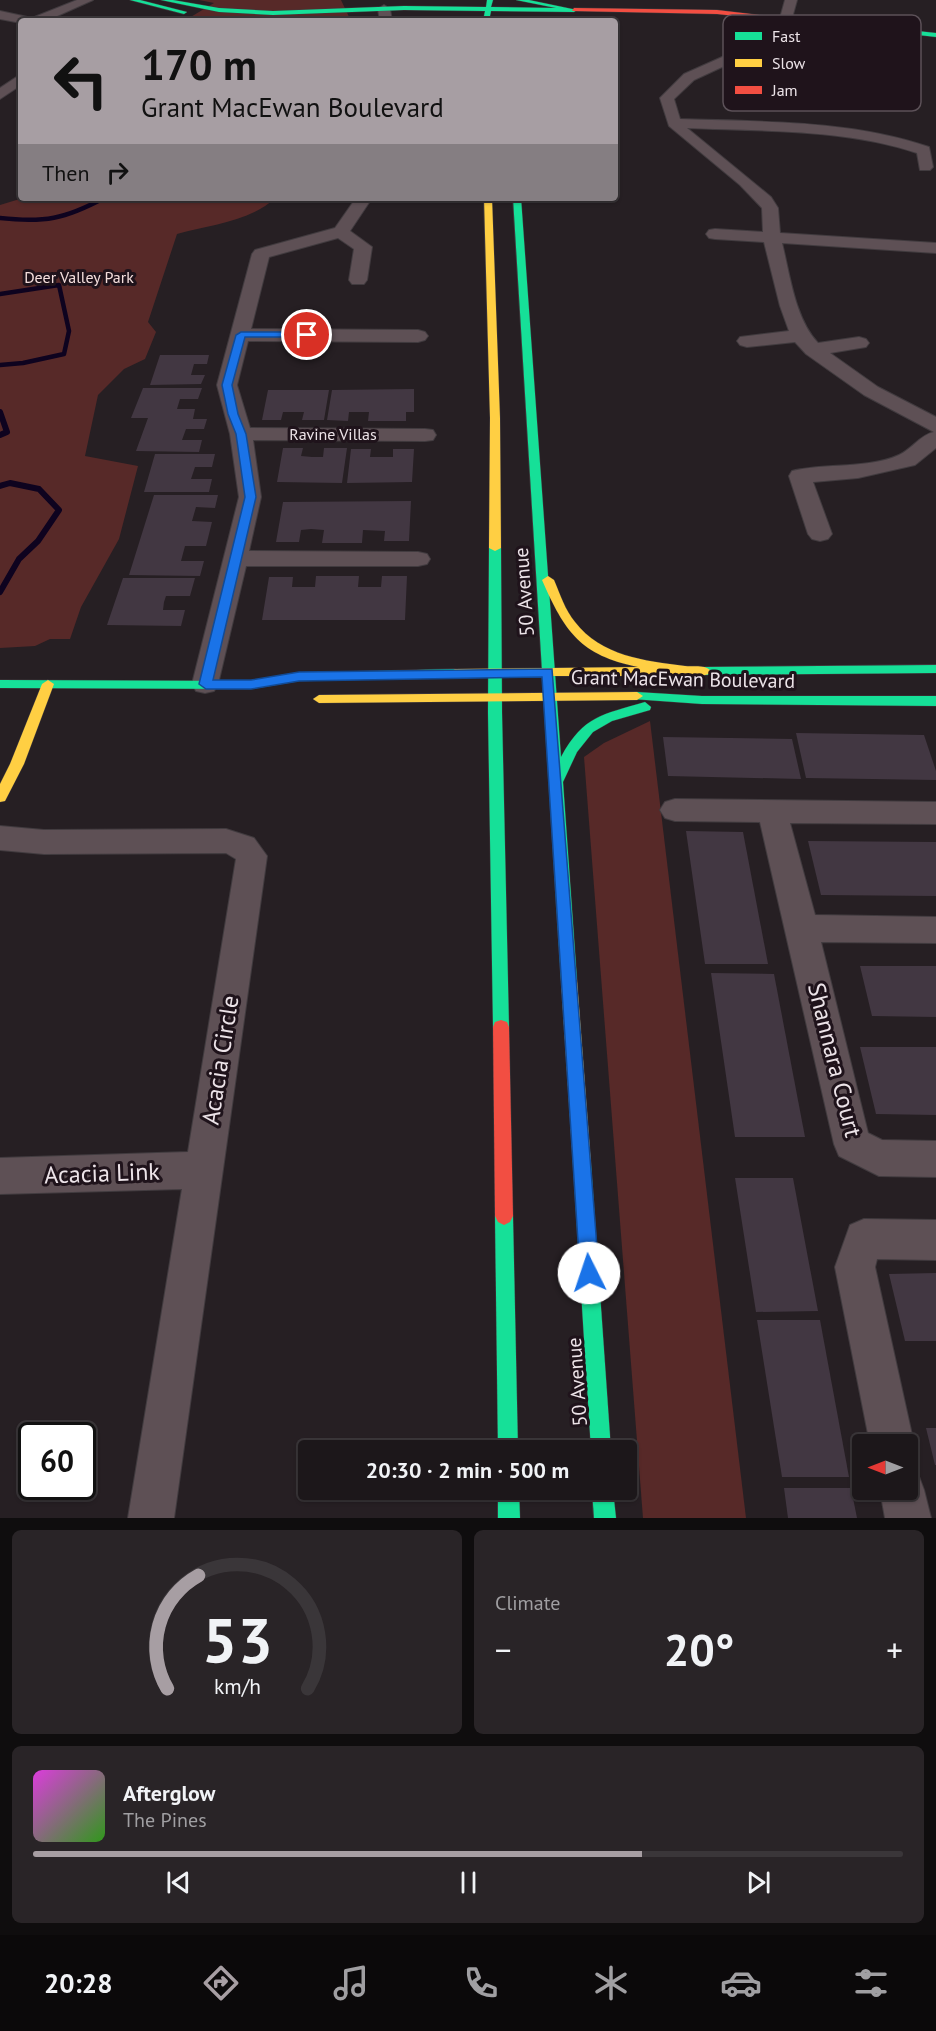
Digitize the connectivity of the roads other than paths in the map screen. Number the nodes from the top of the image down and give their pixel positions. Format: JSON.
{"nodes":[{"id":1,"x":87,"y":0,"type":"edge"},
{"id":2,"x":133,"y":0,"type":"edge"},
{"id":3,"x":164,"y":0,"type":"edge"},
{"id":4,"x":791,"y":0,"type":"edge"},
{"id":5,"x":512,"y":9,"type":"edge"},
{"id":6,"x":581,"y":9,"type":"junction"},
{"id":7,"x":488,"y":11,"type":"edge"},
{"id":8,"x":0,"y":15,"type":"edge"},
{"id":9,"x":385,"y":15,"type":"edge"},
{"id":10,"x":752,"y":15,"type":"edge"},
{"id":11,"x":787,"y":15,"type":"edge"},
{"id":12,"x":18,"y":18,"type":"edge"},
{"id":13,"x":41,"y":18,"type":"edge"},
{"id":14,"x":921,"y":33,"type":"edge"},
{"id":15,"x":936,"y":35,"type":"edge"},
{"id":16,"x":723,"y":62,"type":"edge"},
{"id":17,"x":18,"y":80,"type":"edge"},
{"id":18,"x":0,"y":95,"type":"edge"},
{"id":19,"x":674,"y":123,"type":"junction"},
{"id":20,"x":925,"y":167,"type":"dead end"},
{"id":21,"x":362,"y":201,"type":"edge"},
{"id":22,"x":488,"y":201,"type":"edge"},
{"id":23,"x":517,"y":201,"type":"edge"},
{"id":24,"x":341,"y":232,"type":"junction"},
{"id":25,"x":715,"y":234,"type":"dead end"},
{"id":26,"x":772,"y":238,"type":"junction"},
{"id":27,"x":936,"y":248,"type":"edge"},
{"id":28,"x":358,"y":280,"type":"dead end"},
{"id":29,"x":241,"y":335,"type":"junction"},
{"id":30,"x":418,"y":336,"type":"dead end"},
{"id":31,"x":747,"y":341,"type":"dead end"},
{"id":32,"x":806,"y":343,"type":"junction"},
{"id":33,"x":858,"y":343,"type":"dead end"},
{"id":34,"x":936,"y":426,"type":"edge"},
{"id":35,"x":241,"y":434,"type":"junction"},
{"id":36,"x":425,"y":435,"type":"dead end"},
{"id":37,"x":936,"y":438,"type":"edge"},
{"id":38,"x":820,"y":534,"type":"dead end"},
{"id":39,"x":236,"y":558,"type":"junction"},
{"id":40,"x":418,"y":559,"type":"dead end"},
{"id":41,"x":542,"y":565,"type":"junction"},
{"id":42,"x":936,"y":669,"type":"edge"},
{"id":43,"x":495,"y":672,"type":"junction"},
{"id":44,"x":548,"y":672,"type":"junction"},
{"id":45,"x":701,"y":672,"type":"junction"},
{"id":46,"x":0,"y":684,"type":"edge"},
{"id":47,"x":48,"y":684,"type":"junction"},
{"id":48,"x":206,"y":684,"type":"junction"},
{"id":49,"x":251,"y":685,"type":"junction"},
{"id":50,"x":281,"y":695,"type":"dead end"},
{"id":51,"x":496,"y":697,"type":"junction"},
{"id":52,"x":549,"y":697,"type":"junction"},
{"id":53,"x":303,"y":699,"type":"dead end"},
{"id":54,"x":702,"y":700,"type":"junction"},
{"id":55,"x":936,"y":701,"type":"edge"},
{"id":56,"x":555,"y":784,"type":"junction"},
{"id":57,"x":0,"y":797,"type":"edge"},
{"id":58,"x":675,"y":810,"type":"dead end"},
{"id":59,"x":772,"y":810,"type":"junction"},
{"id":60,"x":934,"y":812,"type":"edge"},
{"id":61,"x":0,"y":838,"type":"edge"},
{"id":62,"x":802,"y":928,"type":"junction"},
{"id":63,"x":936,"y":930,"type":"edge"},
{"id":64,"x":936,"y":1159,"type":"edge"},
{"id":65,"x":203,"y":1170,"type":"junction"},
{"id":66,"x":0,"y":1176,"type":"edge"},
{"id":67,"x":936,"y":1240,"type":"edge"},
{"id":68,"x":890,"y":1434,"type":"edge"},
{"id":69,"x":508,"y":1440,"type":"edge"},
{"id":70,"x":600,"y":1440,"type":"edge"},
{"id":71,"x":509,"y":1500,"type":"edge"},
{"id":72,"x":604,"y":1500,"type":"edge"},
{"id":73,"x":904,"y":1500,"type":"edge"},
{"id":74,"x":151,"y":1518,"type":"edge"},
{"id":75,"x":509,"y":1518,"type":"edge"},
{"id":76,"x":605,"y":1518,"type":"edge"},
{"id":77,"x":908,"y":1518,"type":"edge"}],
"edges":[{"from":1,"to":13,"type":"street"},
{"from":2,"to":9,"type":"main road"},
{"from":3,"to":9,"type":"main road"},
{"from":4,"to":11,"type":"street"},
{"from":5,"to":6,"type":"main road"},
{"from":5,"to":6,"type":"main road"},
{"from":5,"to":7,"type":"main road"},
{"from":6,"to":10,"type":"main road"},
{"from":7,"to":9,"type":"main road"},
{"from":8,"to":12,"type":"street"},
{"from":14,"to":15,"type":"main road"},
{"from":16,"to":19,"type":"street"},
{"from":17,"to":18,"type":"street"},
{"from":19,"to":20,"type":"street"},
{"from":19,"to":26,"type":"street"},
{"from":21,"to":24,"type":"street"},
{"from":22,"to":43,"type":"main road","name":"50 Avenue"},
{"from":23,"to":41,"type":"main road","name":"50 Avenue"},
{"from":24,"to":28,"type":"street"},
{"from":24,"to":29,"type":"street"},
{"from":25,"to":26,"type":"street"},
{"from":26,"to":27,"type":"street"},
{"from":26,"to":32,"type":"street"},
{"from":29,"to":30,"type":"street"},
{"from":29,"to":35,"type":"street"},
{"from":31,"to":32,"type":"street"},
{"from":32,"to":33,"type":"street"},
{"from":32,"to":34,"type":"street"},
{"from":35,"to":36,"type":"street","name":"Ravine Villas"},
{"from":35,"to":39,"type":"street"},
{"from":37,"to":38,"type":"street"},
{"from":39,"to":40,"type":"street"},
{"from":39,"to":48,"type":"street"},
{"from":41,"to":44,"type":"main road","name":"50 Avenue"},
{"from":41,"to":45,"type":"main road"},
{"from":42,"to":45,"type":"main road","name":"Grant MacEwan Boulevard"},
{"from":43,"to":44,"type":"main road","name":"Grant MacEwan Boulevard"},
{"from":43,"to":49,"type":"main road","name":"Grant MacEwan Boulevard"},
{"from":43,"to":51,"type":"main road","name":"50 Avenue"},
{"from":44,"to":45,"type":"main road","name":"Grant MacEwan Boulevard"},
{"from":44,"to":52,"type":"main road","name":"50 Avenue"},
{"from":46,"to":47,"type":"main road","name":"Grant MacEwan Boulevard"},
{"from":47,"to":48,"type":"main road","name":"Grant MacEwan Boulevard"},
{"from":47,"to":57,"type":"main road"},
{"from":48,"to":49,"type":"main road","name":"Grant MacEwan Boulevard"},
{"from":49,"to":50,"type":"main road","name":"Grant MacEwan Boulevard"},
{"from":51,"to":52,"type":"main road","name":"Grant MacEwan Boulevard"},
{"from":51,"to":53,"type":"main road","name":"Grant MacEwan Boulevard"},
{"from":51,"to":69,"type":"main road","name":"50 Avenue"},
{"from":52,"to":54,"type":"main road","name":"Grant MacEwan Boulevard"},
{"from":52,"to":56,"type":"main road","name":"50 Avenue"},
{"from":54,"to":55,"type":"main road","name":"Grant MacEwan Boulevard"},
{"from":54,"to":56,"type":"main road"},
{"from":56,"to":70,"type":"main road","name":"50 Avenue"},
{"from":58,"to":59,"type":"street"},
{"from":59,"to":60,"type":"street"},
{"from":59,"to":62,"type":"street","name":"Shannara Court"},
{"from":61,"to":65,"type":"street","name":"Acacia Circle"},
{"from":62,"to":63,"type":"street"},
{"from":62,"to":64,"type":"street","name":"Shannara Court"},
{"from":65,"to":66,"type":"street","name":"Acacia Link"},
{"from":65,"to":74,"type":"street","name":"Acacia Circle"},
{"from":67,"to":68,"type":"street"},
{"from":71,"to":75,"type":"main road"},
{"from":72,"to":76,"type":"main road"},
{"from":73,"to":77,"type":"street"}]}
